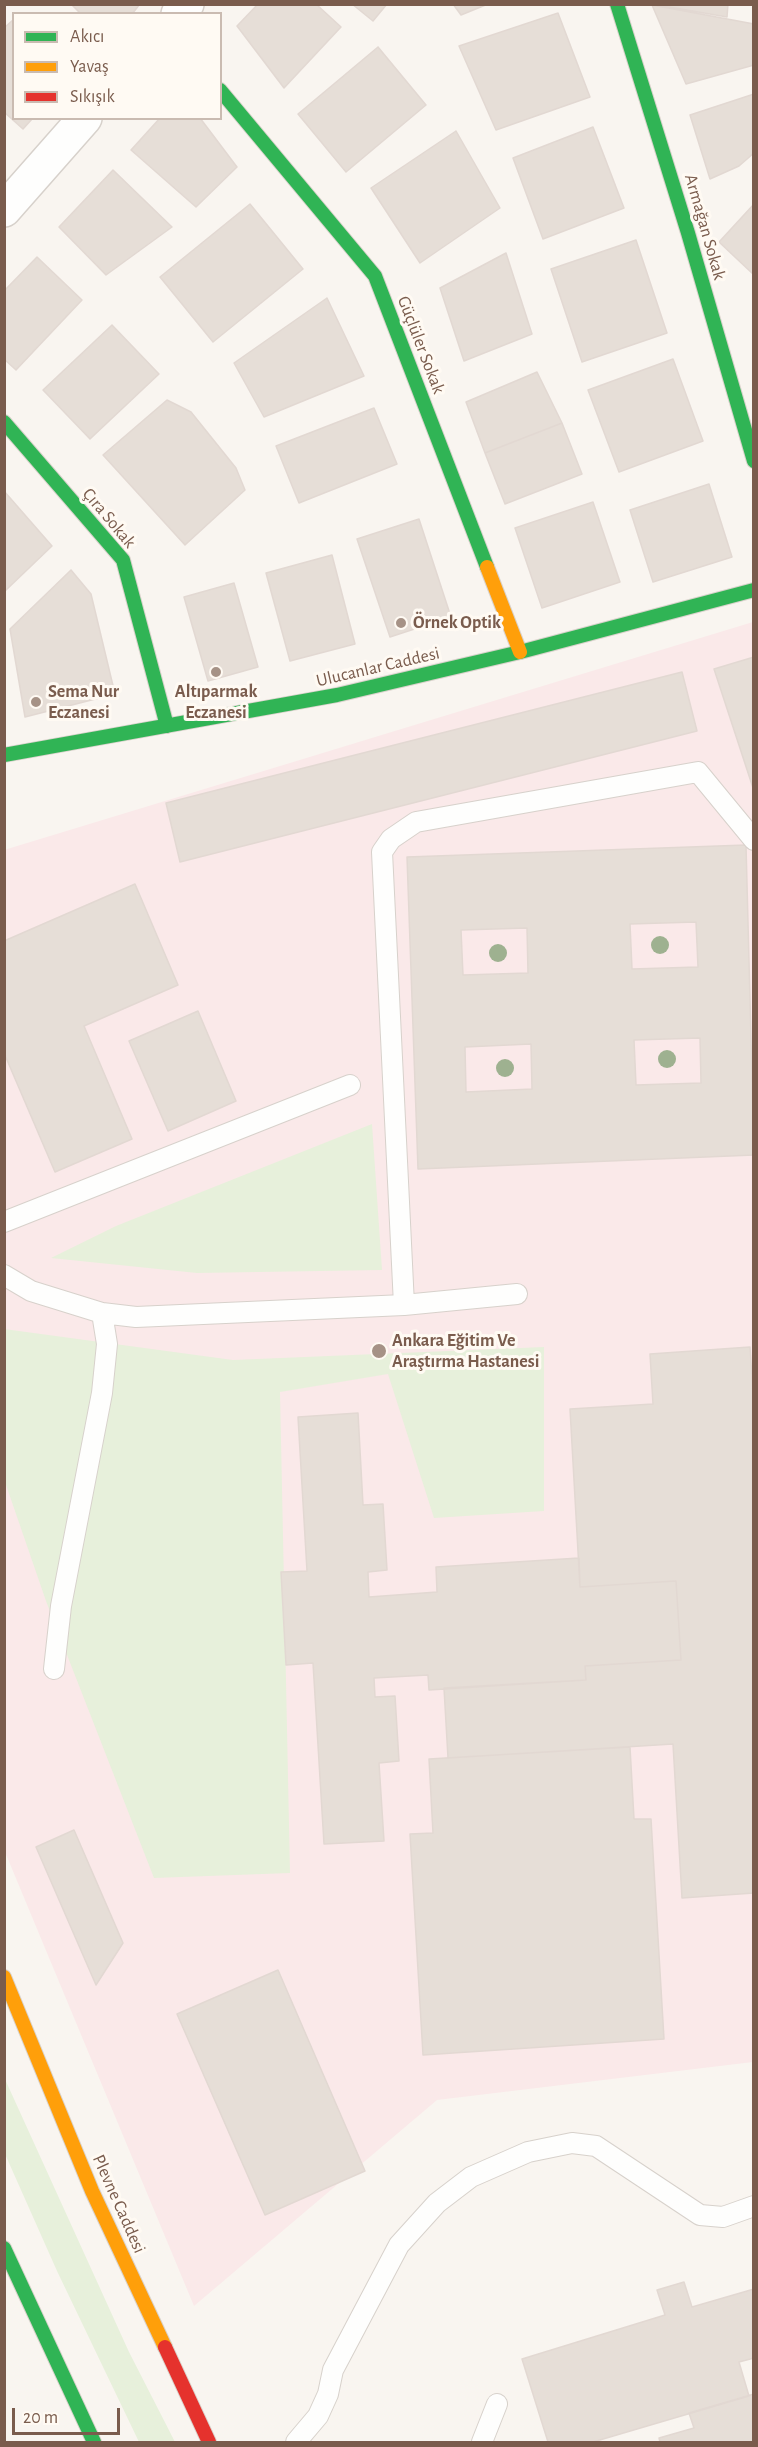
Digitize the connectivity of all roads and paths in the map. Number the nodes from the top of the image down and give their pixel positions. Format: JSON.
{"nodes":[{"id":1,"x":617,"y":4,"type":"edge"},
{"id":2,"x":222,"y":92,"type":"edge"},
{"id":3,"x":83,"y":120,"type":"edge"},
{"id":4,"x":4,"y":210,"type":"edge"},
{"id":5,"x":4,"y":422,"type":"edge"},
{"id":6,"x":751,"y":443,"type":"edge"},
{"id":7,"x":753,"y":590,"type":"edge"},
{"id":8,"x":520,"y":652,"type":"junction"},
{"id":9,"x":166,"y":726,"type":"junction"},
{"id":10,"x":4,"y":756,"type":"edge"},
{"id":11,"x":753,"y":840,"type":"edge"},
{"id":12,"x":350,"y":1085,"type":"dead end"},
{"id":13,"x":4,"y":1222,"type":"edge"},
{"id":14,"x":4,"y":1275,"type":"edge"},
{"id":15,"x":517,"y":1294,"type":"dead end"},
{"id":16,"x":404,"y":1305,"type":"junction"},
{"id":17,"x":102,"y":1313,"type":"junction"},
{"id":18,"x":54,"y":1669,"type":"dead end"},
{"id":19,"x":4,"y":1977,"type":"edge"},
{"id":20,"x":753,"y":2206,"type":"edge"},
{"id":21,"x":4,"y":2248,"type":"edge"},
{"id":22,"x":497,"y":2404,"type":"dead end"},
{"id":23,"x":308,"y":2439,"type":"edge"},
{"id":24,"x":94,"y":2442,"type":"edge"},
{"id":25,"x":209,"y":2442,"type":"edge"},
{"id":26,"x":482,"y":2442,"type":"edge"}],
"edges":[{"from":1,"to":6,"type":"main road","name":"Armağan Sokak"},
{"from":2,"to":8,"type":"main road","name":"Güçlüler Sokak"},
{"from":3,"to":4,"type":"street"},
{"from":5,"to":9,"type":"main road","name":"Çıra Sokak"},
{"from":7,"to":8,"type":"main road","name":"Ulucanlar Caddesi"},
{"from":8,"to":9,"type":"main road","name":"Ulucanlar Caddesi"},
{"from":9,"to":10,"type":"main road","name":"Ulucanlar Caddesi"},
{"from":11,"to":16,"type":"lane"},
{"from":12,"to":13,"type":"lane"},
{"from":14,"to":17,"type":"lane"},
{"from":15,"to":16,"type":"lane"},
{"from":16,"to":17,"type":"lane"},
{"from":17,"to":18,"type":"lane"},
{"from":19,"to":25,"type":"main road","name":"Plevne Caddesi"},
{"from":20,"to":23,"type":"lane"},
{"from":21,"to":24,"type":"main road"},
{"from":22,"to":26,"type":"lane"}]}
